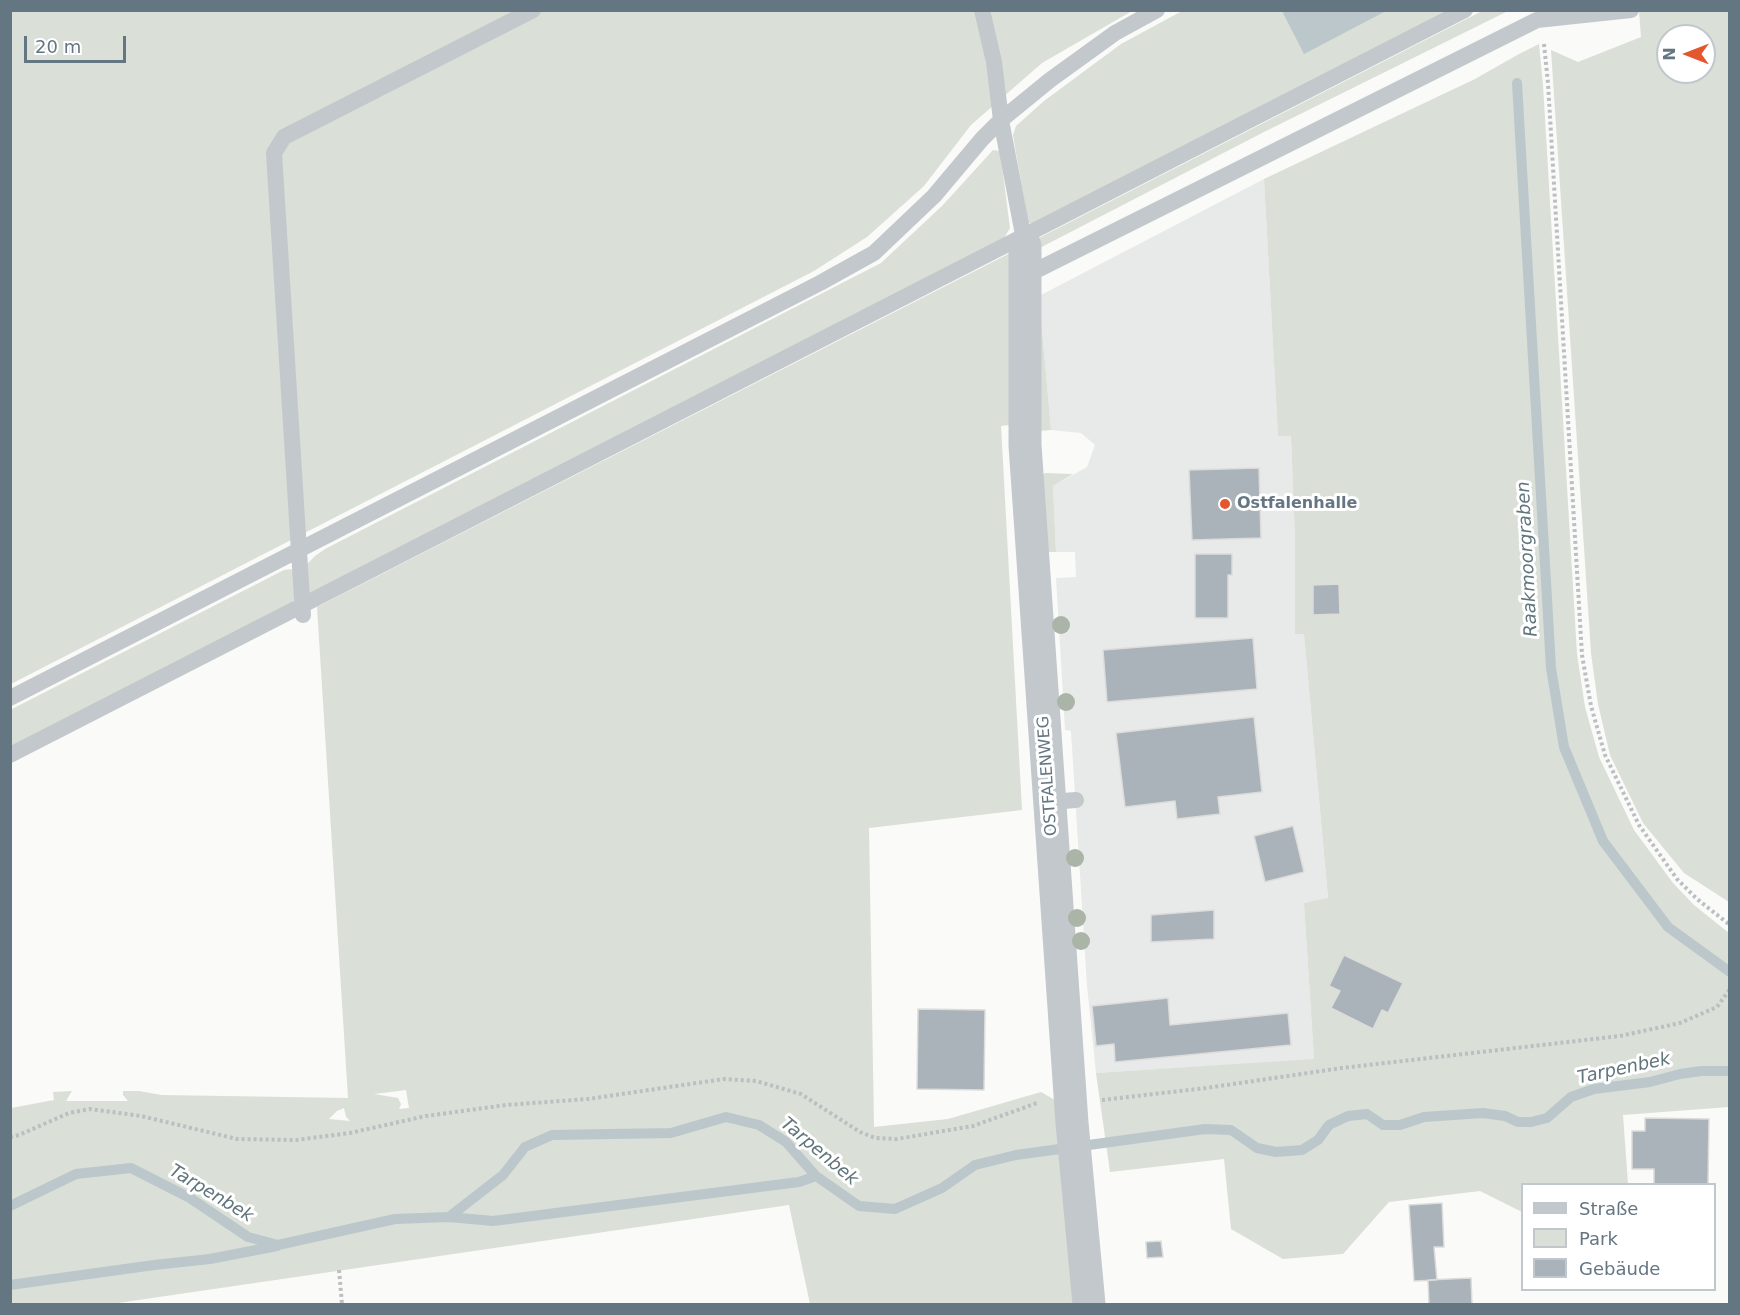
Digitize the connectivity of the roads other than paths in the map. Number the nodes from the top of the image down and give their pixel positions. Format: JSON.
{"nodes":[{"id":1,"x":533,"y":10,"type":"edge"},
{"id":2,"x":982,"y":10,"type":"edge"},
{"id":3,"x":1157,"y":10,"type":"edge"},
{"id":4,"x":1465,"y":10,"type":"edge"},
{"id":5,"x":1631,"y":10,"type":"edge"},
{"id":6,"x":1001,"y":120,"type":"junction"},
{"id":7,"x":1024,"y":253,"type":"junction"},
{"id":8,"x":299,"y":551,"type":"junction"},
{"id":9,"x":302,"y":610,"type":"junction"},
{"id":10,"x":10,"y":698,"type":"edge"},
{"id":11,"x":10,"y":756,"type":"edge"},
{"id":12,"x":1089,"y":1305,"type":"edge"}],
"edges":[{"from":1,"to":8,"type":"lane"},
{"from":2,"to":6,"type":"lane"},
{"from":3,"to":6,"type":"lane"},
{"from":4,"to":7,"type":"lane"},
{"from":5,"to":7,"type":"lane"},
{"from":6,"to":7,"type":"lane"},
{"from":6,"to":8,"type":"lane"},
{"from":7,"to":9,"type":"lane"},
{"from":7,"to":12,"type":"street","name":"OSTFALENWEG"},
{"from":8,"to":9,"type":"lane"},
{"from":8,"to":10,"type":"lane"},
{"from":9,"to":11,"type":"lane"}]}
